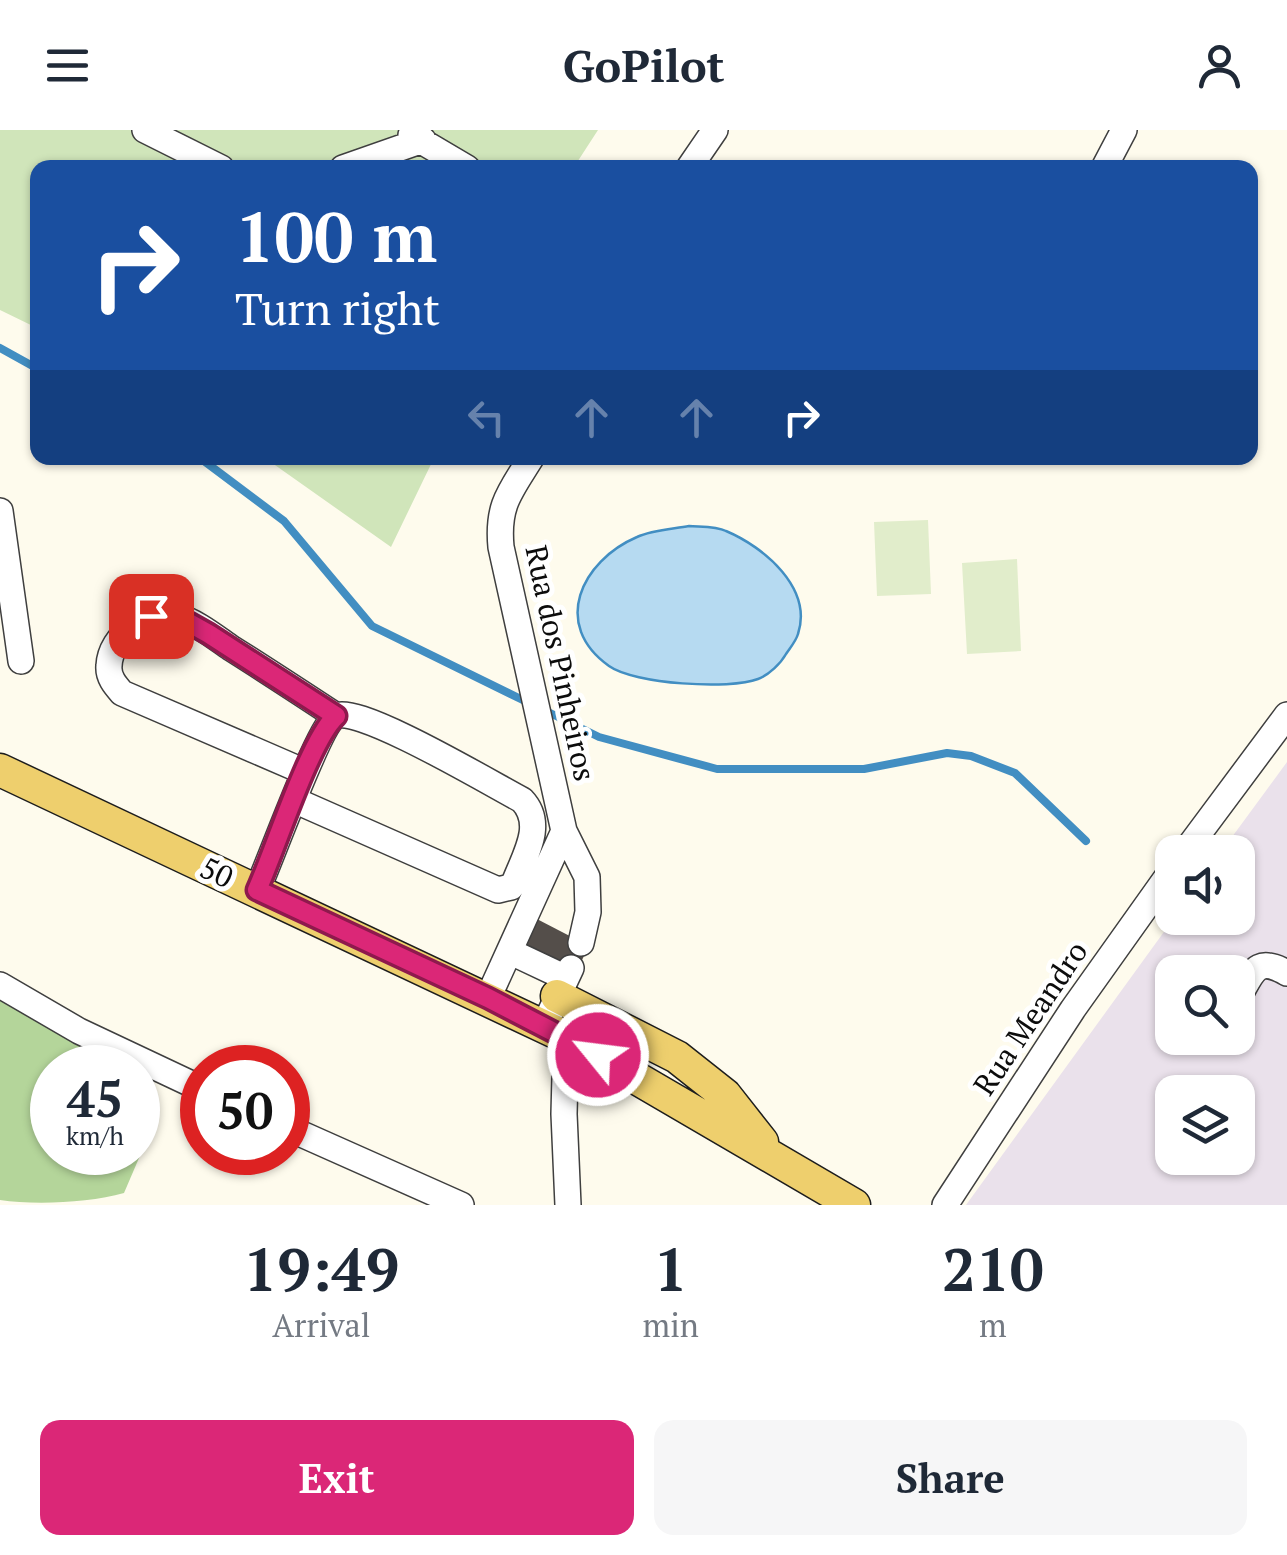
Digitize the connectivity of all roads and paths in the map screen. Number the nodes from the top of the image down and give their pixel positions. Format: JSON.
{"nodes":[{"id":1,"x":145,"y":130,"type":"edge"},
{"id":2,"x":715,"y":130,"type":"edge"},
{"id":3,"x":1124,"y":130,"type":"edge"},
{"id":4,"x":412,"y":135,"type":"edge"},
{"id":5,"x":204,"y":160,"type":"edge"},
{"id":6,"x":360,"y":160,"type":"edge"},
{"id":7,"x":453,"y":160,"type":"edge"},
{"id":8,"x":694,"y":160,"type":"edge"},
{"id":9,"x":1108,"y":160,"type":"edge"},
{"id":10,"x":527,"y":465,"type":"edge"},
{"id":11,"x":0,"y":511,"type":"edge"},
{"id":12,"x":21,"y":661,"type":"dead end"},
{"id":13,"x":1287,"y":714,"type":"edge"},
{"id":14,"x":336,"y":716,"type":"junction"},
{"id":15,"x":0,"y":770,"type":"edge"},
{"id":16,"x":306,"y":772,"type":"junction"},
{"id":17,"x":294,"y":800,"type":"junction"},
{"id":18,"x":564,"y":831,"type":"junction"},
{"id":19,"x":1198,"y":835,"type":"edge"},
{"id":20,"x":257,"y":890,"type":"junction"},
{"id":21,"x":1155,"y":894,"type":"edge"},
{"id":22,"x":582,"y":942,"type":"dead end"},
{"id":23,"x":510,"y":952,"type":"junction"},
{"id":24,"x":1255,"y":969,"type":"edge"},
{"id":25,"x":1287,"y":973,"type":"edge"},
{"id":26,"x":0,"y":985,"type":"edge"},
{"id":27,"x":488,"y":998,"type":"junction"},
{"id":28,"x":561,"y":1001,"type":"junction"},
{"id":29,"x":180,"y":1079,"type":"edge"},
{"id":30,"x":310,"y":1138,"type":"edge"},
{"id":31,"x":461,"y":1205,"type":"edge"},
{"id":32,"x":568,"y":1205,"type":"edge"},
{"id":33,"x":854,"y":1205,"type":"edge"},
{"id":34,"x":945,"y":1205,"type":"edge"}],
"edges":[{"from":1,"to":5,"type":"street"},
{"from":2,"to":8,"type":"street"},
{"from":3,"to":9,"type":"street"},
{"from":4,"to":6,"type":"street"},
{"from":4,"to":7,"type":"street"},
{"from":10,"to":18,"type":"street","name":"Rua dos Pinheiros"},
{"from":11,"to":12,"type":"street"},
{"from":13,"to":19,"type":"street"},
{"from":14,"to":16,"type":"street"},
{"from":14,"to":16,"type":"street"},
{"from":14,"to":17,"type":"street"},
{"from":15,"to":20,"type":"main road","name":"50"},
{"from":16,"to":17,"type":"street"},
{"from":17,"to":20,"type":"street"},
{"from":18,"to":22,"type":"street","name":"Rua dos Pinheiros"},
{"from":18,"to":23,"type":"street"},
{"from":20,"to":27,"type":"main road","name":"50"},
{"from":21,"to":34,"type":"street","name":"Rua Meandro"},
{"from":23,"to":27,"type":"street"},
{"from":23,"to":28,"type":"street"},
{"from":24,"to":25,"type":"street"},
{"from":26,"to":29,"type":"street"},
{"from":27,"to":28,"type":"main road","name":"50"},
{"from":28,"to":32,"type":"street"},
{"from":28,"to":33,"type":"main road","name":"50"},
{"from":30,"to":31,"type":"street"}]}
